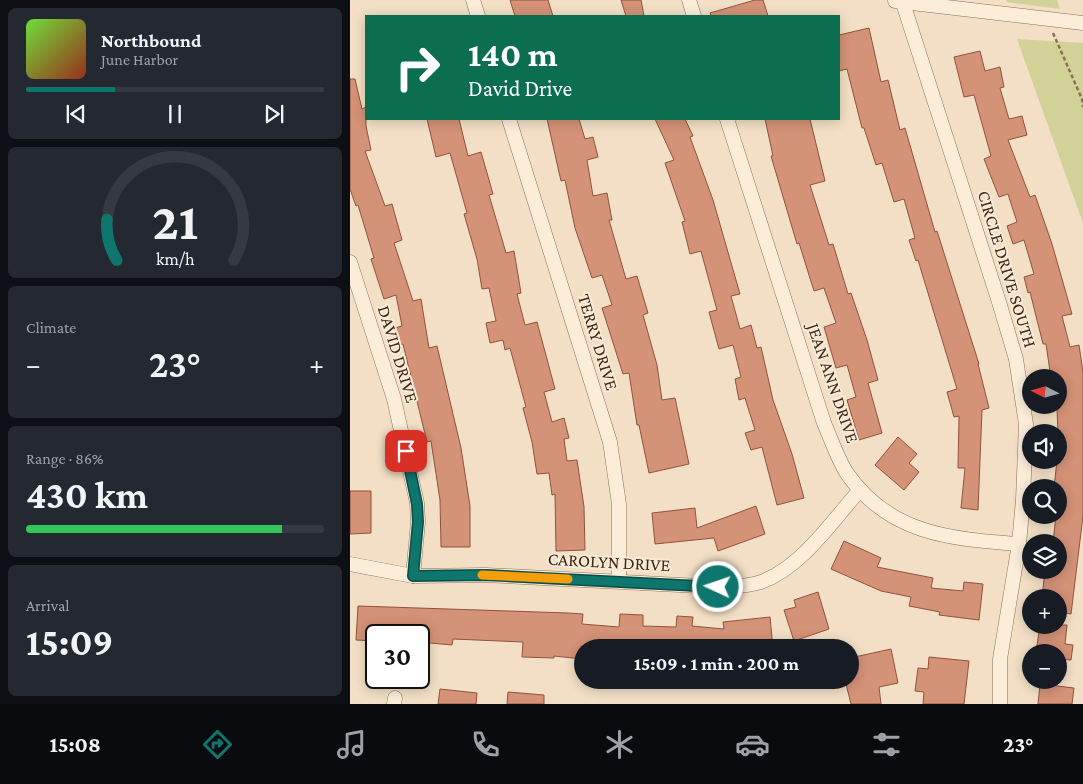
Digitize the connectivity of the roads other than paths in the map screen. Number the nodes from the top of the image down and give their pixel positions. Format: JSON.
{"nodes":[{"id":1,"x":472,"y":0,"type":"edge"},
{"id":2,"x":689,"y":0,"type":"edge"},
{"id":3,"x":899,"y":1,"type":"edge"},
{"id":4,"x":478,"y":15,"type":"edge"},
{"id":5,"x":694,"y":15,"type":"edge"},
{"id":6,"x":1083,"y":23,"type":"edge"},
{"id":7,"x":509,"y":120,"type":"edge"},
{"id":8,"x":727,"y":120,"type":"edge"},
{"id":9,"x":350,"y":262,"type":"edge"},
{"id":10,"x":860,"y":490,"type":"junction"},
{"id":11,"x":1018,"y":544,"type":"junction"},
{"id":12,"x":350,"y":564,"type":"edge"},
{"id":13,"x":413,"y":576,"type":"junction"},
{"id":14,"x":620,"y":581,"type":"junction"},
{"id":15,"x":1000,"y":704,"type":"edge"}],
"edges":[{"from":1,"to":4,"type":"street"},
{"from":2,"to":5,"type":"street"},
{"from":3,"to":6,"type":"street"},
{"from":3,"to":11,"type":"street","name":"CIRCLE DRIVE SOUTH"},
{"from":7,"to":14,"type":"street","name":"TERRY DRIVE"},
{"from":8,"to":10,"type":"street","name":"JEAN ANN DRIVE"},
{"from":9,"to":13,"type":"street","name":"DAVID DRIVE"},
{"from":10,"to":11,"type":"street","name":"JEAN ANN DRIVE"},
{"from":10,"to":14,"type":"street","name":"CAROLYN DRIVE"},
{"from":11,"to":15,"type":"street","name":"CIRCLE DRIVE SOUTH"},
{"from":12,"to":13,"type":"street","name":"CAROLYN DRIVE"},
{"from":13,"to":14,"type":"street","name":"CAROLYN DRIVE"}]}
